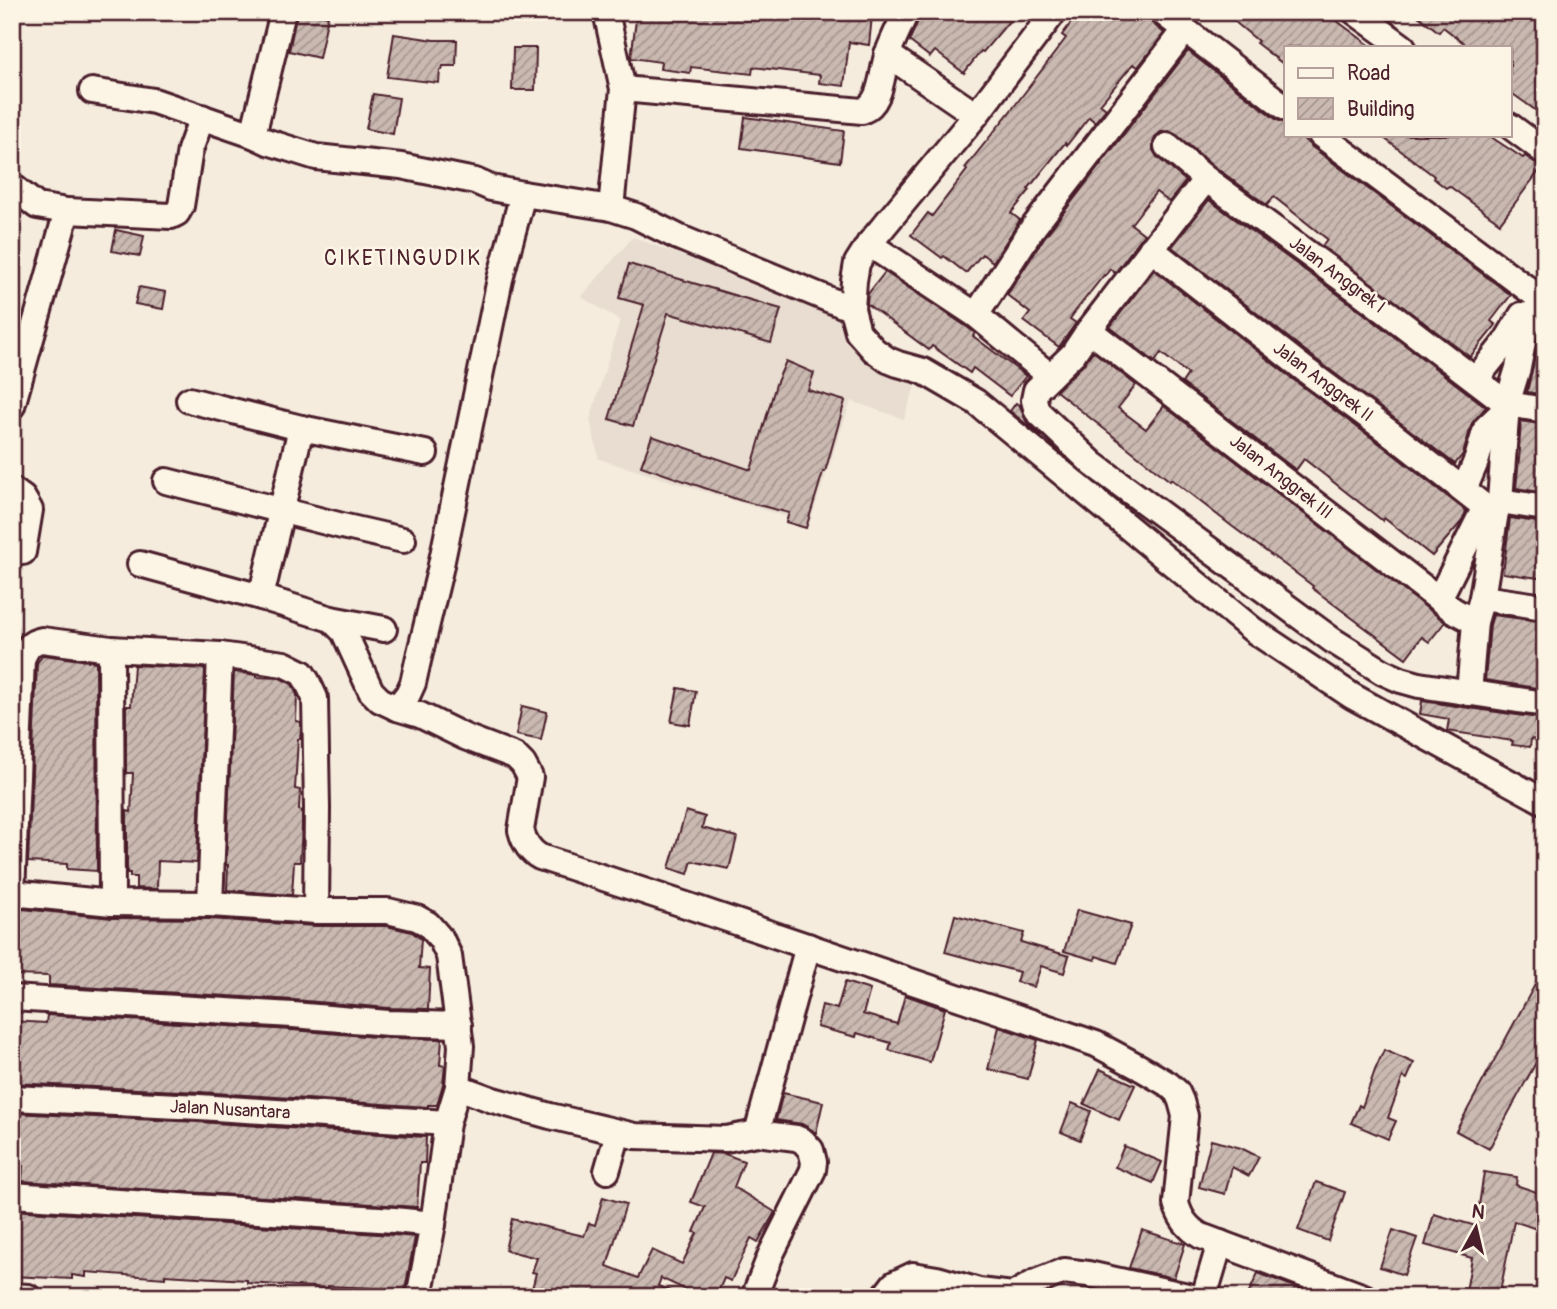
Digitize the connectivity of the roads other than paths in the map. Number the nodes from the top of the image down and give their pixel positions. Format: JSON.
{"nodes":[{"id":1,"x":283,"y":12,"type":"edge"},
{"id":2,"x":606,"y":12,"type":"edge"},
{"id":3,"x":906,"y":12,"type":"edge"},
{"id":4,"x":1054,"y":12,"type":"edge"},
{"id":5,"x":1162,"y":12,"type":"edge"},
{"id":6,"x":1355,"y":12,"type":"edge"},
{"id":7,"x":1185,"y":30,"type":"junction"},
{"id":8,"x":1402,"y":46,"type":"edge"},
{"id":9,"x":887,"y":54,"type":"junction"},
{"id":10,"x":623,"y":89,"type":"junction"},
{"id":11,"x":92,"y":91,"type":"dead end"},
{"id":12,"x":1284,"y":106,"type":"edge"},
{"id":13,"x":976,"y":115,"type":"junction"},
{"id":14,"x":202,"y":117,"type":"junction"},
{"id":15,"x":1512,"y":127,"type":"edge"},
{"id":16,"x":253,"y":135,"type":"junction"},
{"id":17,"x":1322,"y":136,"type":"edge"},
{"id":18,"x":1167,"y":146,"type":"dead end"},
{"id":19,"x":1545,"y":152,"type":"edge"},
{"id":20,"x":1206,"y":178,"type":"junction"},
{"id":21,"x":12,"y":186,"type":"edge"},
{"id":22,"x":523,"y":194,"type":"junction"},
{"id":23,"x":611,"y":208,"type":"junction"},
{"id":24,"x":66,"y":211,"type":"junction"},
{"id":25,"x":869,"y":244,"type":"junction"},
{"id":26,"x":1151,"y":249,"type":"junction"},
{"id":27,"x":1541,"y":297,"type":"edge"},
{"id":28,"x":852,"y":310,"type":"junction"},
{"id":29,"x":976,"y":315,"type":"junction"},
{"id":30,"x":1089,"y":330,"type":"junction"},
{"id":31,"x":1050,"y":376,"type":"junction"},
{"id":32,"x":1476,"y":379,"type":"junction"},
{"id":33,"x":189,"y":400,"type":"dead end"},
{"id":34,"x":12,"y":406,"type":"edge"},
{"id":35,"x":1506,"y":406,"type":"junction"},
{"id":36,"x":1545,"y":410,"type":"edge"},
{"id":37,"x":301,"y":428,"type":"junction"},
{"id":38,"x":425,"y":453,"type":"dead end"},
{"id":39,"x":166,"y":481,"type":"dead end"},
{"id":40,"x":12,"y":490,"type":"edge"},
{"id":41,"x":1464,"y":490,"type":"junction"},
{"id":42,"x":1493,"y":507,"type":"junction"},
{"id":43,"x":1545,"y":508,"type":"edge"},
{"id":44,"x":282,"y":510,"type":"junction"},
{"id":45,"x":403,"y":540,"type":"dead end"},
{"id":46,"x":23,"y":552,"type":"dead end"},
{"id":47,"x":140,"y":564,"type":"dead end"},
{"id":48,"x":261,"y":597,"type":"junction"},
{"id":49,"x":1482,"y":598,"type":"junction"},
{"id":50,"x":1439,"y":599,"type":"junction"},
{"id":51,"x":1545,"y":607,"type":"edge"},
{"id":52,"x":331,"y":618,"type":"junction"},
{"id":53,"x":1475,"y":622,"type":"junction"},
{"id":54,"x":384,"y":629,"type":"dead end"},
{"id":55,"x":111,"y":649,"type":"junction"},
{"id":56,"x":220,"y":655,"type":"junction"},
{"id":57,"x":17,"y":658,"type":"edge"},
{"id":58,"x":1469,"y":693,"type":"junction"},
{"id":59,"x":1545,"y":704,"type":"edge"},
{"id":60,"x":397,"y":708,"type":"junction"},
{"id":61,"x":1545,"y":802,"type":"edge"},
{"id":62,"x":12,"y":893,"type":"edge"},
{"id":63,"x":112,"y":903,"type":"junction"},
{"id":64,"x":210,"y":904,"type":"junction"},
{"id":65,"x":316,"y":911,"type":"junction"},
{"id":66,"x":808,"y":946,"type":"junction"},
{"id":67,"x":12,"y":998,"type":"edge"},
{"id":68,"x":459,"y":1025,"type":"junction"},
{"id":69,"x":458,"y":1087,"type":"junction"},
{"id":70,"x":12,"y":1098,"type":"edge"},
{"id":71,"x":447,"y":1124,"type":"junction"},
{"id":72,"x":618,"y":1133,"type":"junction"},
{"id":73,"x":757,"y":1133,"type":"junction"},
{"id":74,"x":607,"y":1171,"type":"dead end"},
{"id":75,"x":12,"y":1195,"type":"edge"},
{"id":76,"x":433,"y":1224,"type":"junction"},
{"id":77,"x":1220,"y":1243,"type":"junction"},
{"id":78,"x":12,"y":1296,"type":"edge"},
{"id":79,"x":28,"y":1297,"type":"edge"},
{"id":80,"x":419,"y":1297,"type":"edge"},
{"id":81,"x":754,"y":1297,"type":"edge"},
{"id":82,"x":884,"y":1297,"type":"edge"},
{"id":83,"x":1192,"y":1297,"type":"edge"},
{"id":84,"x":1204,"y":1297,"type":"edge"},
{"id":85,"x":1364,"y":1297,"type":"edge"}],
"edges":[{"from":1,"to":16,"type":"street"},
{"from":2,"to":10,"type":"street"},
{"from":3,"to":9,"type":"street"},
{"from":4,"to":13,"type":"street"},
{"from":5,"to":7,"type":"street"},
{"from":6,"to":8,"type":"street"},
{"from":7,"to":12,"type":"street"},
{"from":7,"to":29,"type":"street"},
{"from":9,"to":10,"type":"street"},
{"from":9,"to":13,"type":"street"},
{"from":10,"to":23,"type":"street"},
{"from":11,"to":14,"type":"street"},
{"from":13,"to":25,"type":"street"},
{"from":14,"to":16,"type":"street"},
{"from":14,"to":24,"type":"street"},
{"from":15,"to":19,"type":"street"},
{"from":16,"to":22,"type":"street"},
{"from":17,"to":27,"type":"street"},
{"from":18,"to":20,"type":"street","name":"Jalan Anggrek I"},
{"from":20,"to":26,"type":"street"},
{"from":20,"to":32,"type":"street","name":"Jalan Anggrek I"},
{"from":21,"to":24,"type":"street"},
{"from":22,"to":23,"type":"street"},
{"from":22,"to":60,"type":"street"},
{"from":23,"to":28,"type":"street"},
{"from":24,"to":34,"type":"street"},
{"from":25,"to":28,"type":"street"},
{"from":25,"to":29,"type":"street"},
{"from":26,"to":30,"type":"street"},
{"from":26,"to":41,"type":"street","name":"Jalan Anggrek II"},
{"from":27,"to":32,"type":"street"},
{"from":27,"to":35,"type":"street"},
{"from":28,"to":61,"type":"street"},
{"from":29,"to":31,"type":"street"},
{"from":30,"to":31,"type":"street"},
{"from":30,"to":50,"type":"street","name":"Jalan Anggrek III"},
{"from":31,"to":58,"type":"street"},
{"from":32,"to":35,"type":"street","name":"Jalan Anggrek I"},
{"from":33,"to":37,"type":"street"},
{"from":35,"to":36,"type":"street"},
{"from":35,"to":41,"type":"street"},
{"from":35,"to":42,"type":"street"},
{"from":37,"to":38,"type":"street"},
{"from":37,"to":44,"type":"street"},
{"from":39,"to":44,"type":"street"},
{"from":40,"to":46,"type":"street"},
{"from":41,"to":42,"type":"street","name":"Jalan Anggrek II"},
{"from":42,"to":43,"type":"street"},
{"from":42,"to":49,"type":"street"},
{"from":42,"to":50,"type":"street"},
{"from":44,"to":45,"type":"street"},
{"from":44,"to":48,"type":"street"},
{"from":47,"to":48,"type":"street"},
{"from":48,"to":52,"type":"street"},
{"from":49,"to":51,"type":"street"},
{"from":49,"to":53,"type":"street"},
{"from":50,"to":53,"type":"street","name":"Jalan Anggrek III"},
{"from":52,"to":54,"type":"street"},
{"from":52,"to":60,"type":"street"},
{"from":53,"to":58,"type":"street"},
{"from":55,"to":56,"type":"street"},
{"from":55,"to":57,"type":"street"},
{"from":55,"to":63,"type":"street"},
{"from":56,"to":64,"type":"street"},
{"from":56,"to":65,"type":"street"},
{"from":57,"to":62,"type":"street"},
{"from":58,"to":59,"type":"street"},
{"from":60,"to":66,"type":"street"},
{"from":62,"to":63,"type":"street"},
{"from":63,"to":64,"type":"street"},
{"from":64,"to":65,"type":"street"},
{"from":65,"to":68,"type":"street"},
{"from":66,"to":73,"type":"street"},
{"from":66,"to":77,"type":"street"},
{"from":67,"to":68,"type":"street"},
{"from":68,"to":69,"type":"street"},
{"from":69,"to":71,"type":"street"},
{"from":69,"to":72,"type":"street"},
{"from":70,"to":71,"type":"street","name":"Jalan Nusantara"},
{"from":71,"to":76,"type":"street"},
{"from":72,"to":73,"type":"street"},
{"from":72,"to":74,"type":"street"},
{"from":73,"to":81,"type":"street"},
{"from":75,"to":76,"type":"street"},
{"from":76,"to":80,"type":"street"},
{"from":77,"to":84,"type":"street"},
{"from":77,"to":85,"type":"street"},
{"from":78,"to":79,"type":"street"},
{"from":82,"to":83,"type":"street"}]}
